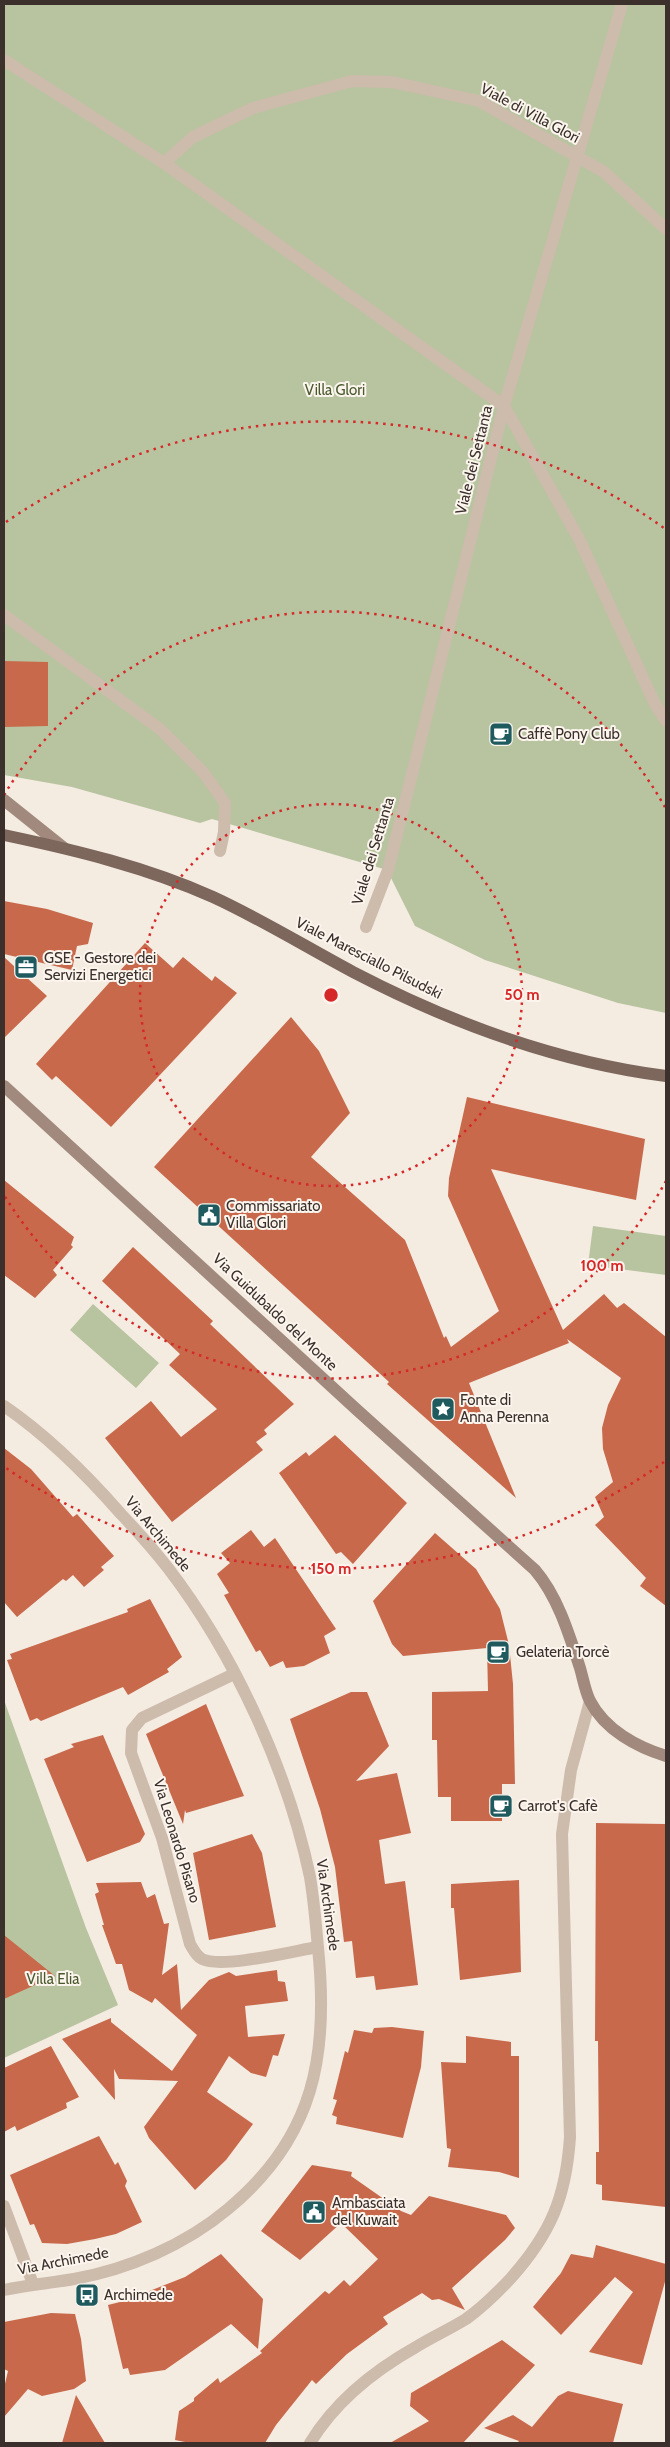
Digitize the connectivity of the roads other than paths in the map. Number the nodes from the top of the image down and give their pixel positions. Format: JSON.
{"nodes":[{"id":1,"x":622,"y":4,"type":"edge"},
{"id":2,"x":4,"y":60,"type":"edge"},
{"id":3,"x":576,"y":156,"type":"junction"},
{"id":4,"x":164,"y":163,"type":"junction"},
{"id":5,"x":664,"y":223,"type":"edge"},
{"id":6,"x":504,"y":406,"type":"junction"},
{"id":7,"x":4,"y":615,"type":"edge"},
{"id":8,"x":666,"y":721,"type":"edge"},
{"id":9,"x":4,"y":800,"type":"edge"},
{"id":10,"x":4,"y":834,"type":"edge"},
{"id":11,"x":64,"y":848,"type":"junction"},
{"id":12,"x":220,"y":851,"type":"dead end"},
{"id":13,"x":366,"y":927,"type":"dead end"},
{"id":14,"x":666,"y":1076,"type":"edge"},
{"id":15,"x":4,"y":1086,"type":"edge"},
{"id":16,"x":4,"y":1406,"type":"edge"},
{"id":17,"x":234,"y":1674,"type":"junction"},
{"id":18,"x":590,"y":1701,"type":"junction"},
{"id":19,"x":666,"y":1756,"type":"edge"},
{"id":20,"x":318,"y":1947,"type":"junction"},
{"id":21,"x":4,"y":2206,"type":"edge"},
{"id":22,"x":33,"y":2284,"type":"junction"},
{"id":23,"x":4,"y":2290,"type":"edge"},
{"id":24,"x":310,"y":2443,"type":"edge"}],
"edges":[{"from":1,"to":3,"type":"street","name":"Viale dei Settanta"},
{"from":2,"to":4,"type":"street"},
{"from":3,"to":4,"type":"street","name":"Viale di Villa Glori"},
{"from":3,"to":5,"type":"street","name":"Viale di Villa Glori"},
{"from":3,"to":6,"type":"street","name":"Viale dei Settanta"},
{"from":4,"to":6,"type":"street"},
{"from":6,"to":8,"type":"street"},
{"from":6,"to":13,"type":"street","name":"Viale dei Settanta"},
{"from":7,"to":12,"type":"street"},
{"from":9,"to":11,"type":"street","name":"Viale Maresciallo Pilsudski"},
{"from":10,"to":11,"type":"main road","name":"Viale Maresciallo Pilsudski"},
{"from":11,"to":14,"type":"main road","name":"Viale Maresciallo Pilsudski"},
{"from":15,"to":18,"type":"street","name":"Via Guidubaldo del Monte"},
{"from":16,"to":17,"type":"street","name":"Via Archimede"},
{"from":17,"to":20,"type":"street","name":"Via Archimede"},
{"from":17,"to":20,"type":"street","name":"Via Leonardo Pisano"},
{"from":18,"to":19,"type":"street"},
{"from":18,"to":24,"type":"street"},
{"from":20,"to":22,"type":"street","name":"Via Archimede"},
{"from":21,"to":22,"type":"street"},
{"from":22,"to":23,"type":"street","name":"Via Archimede"}]}
